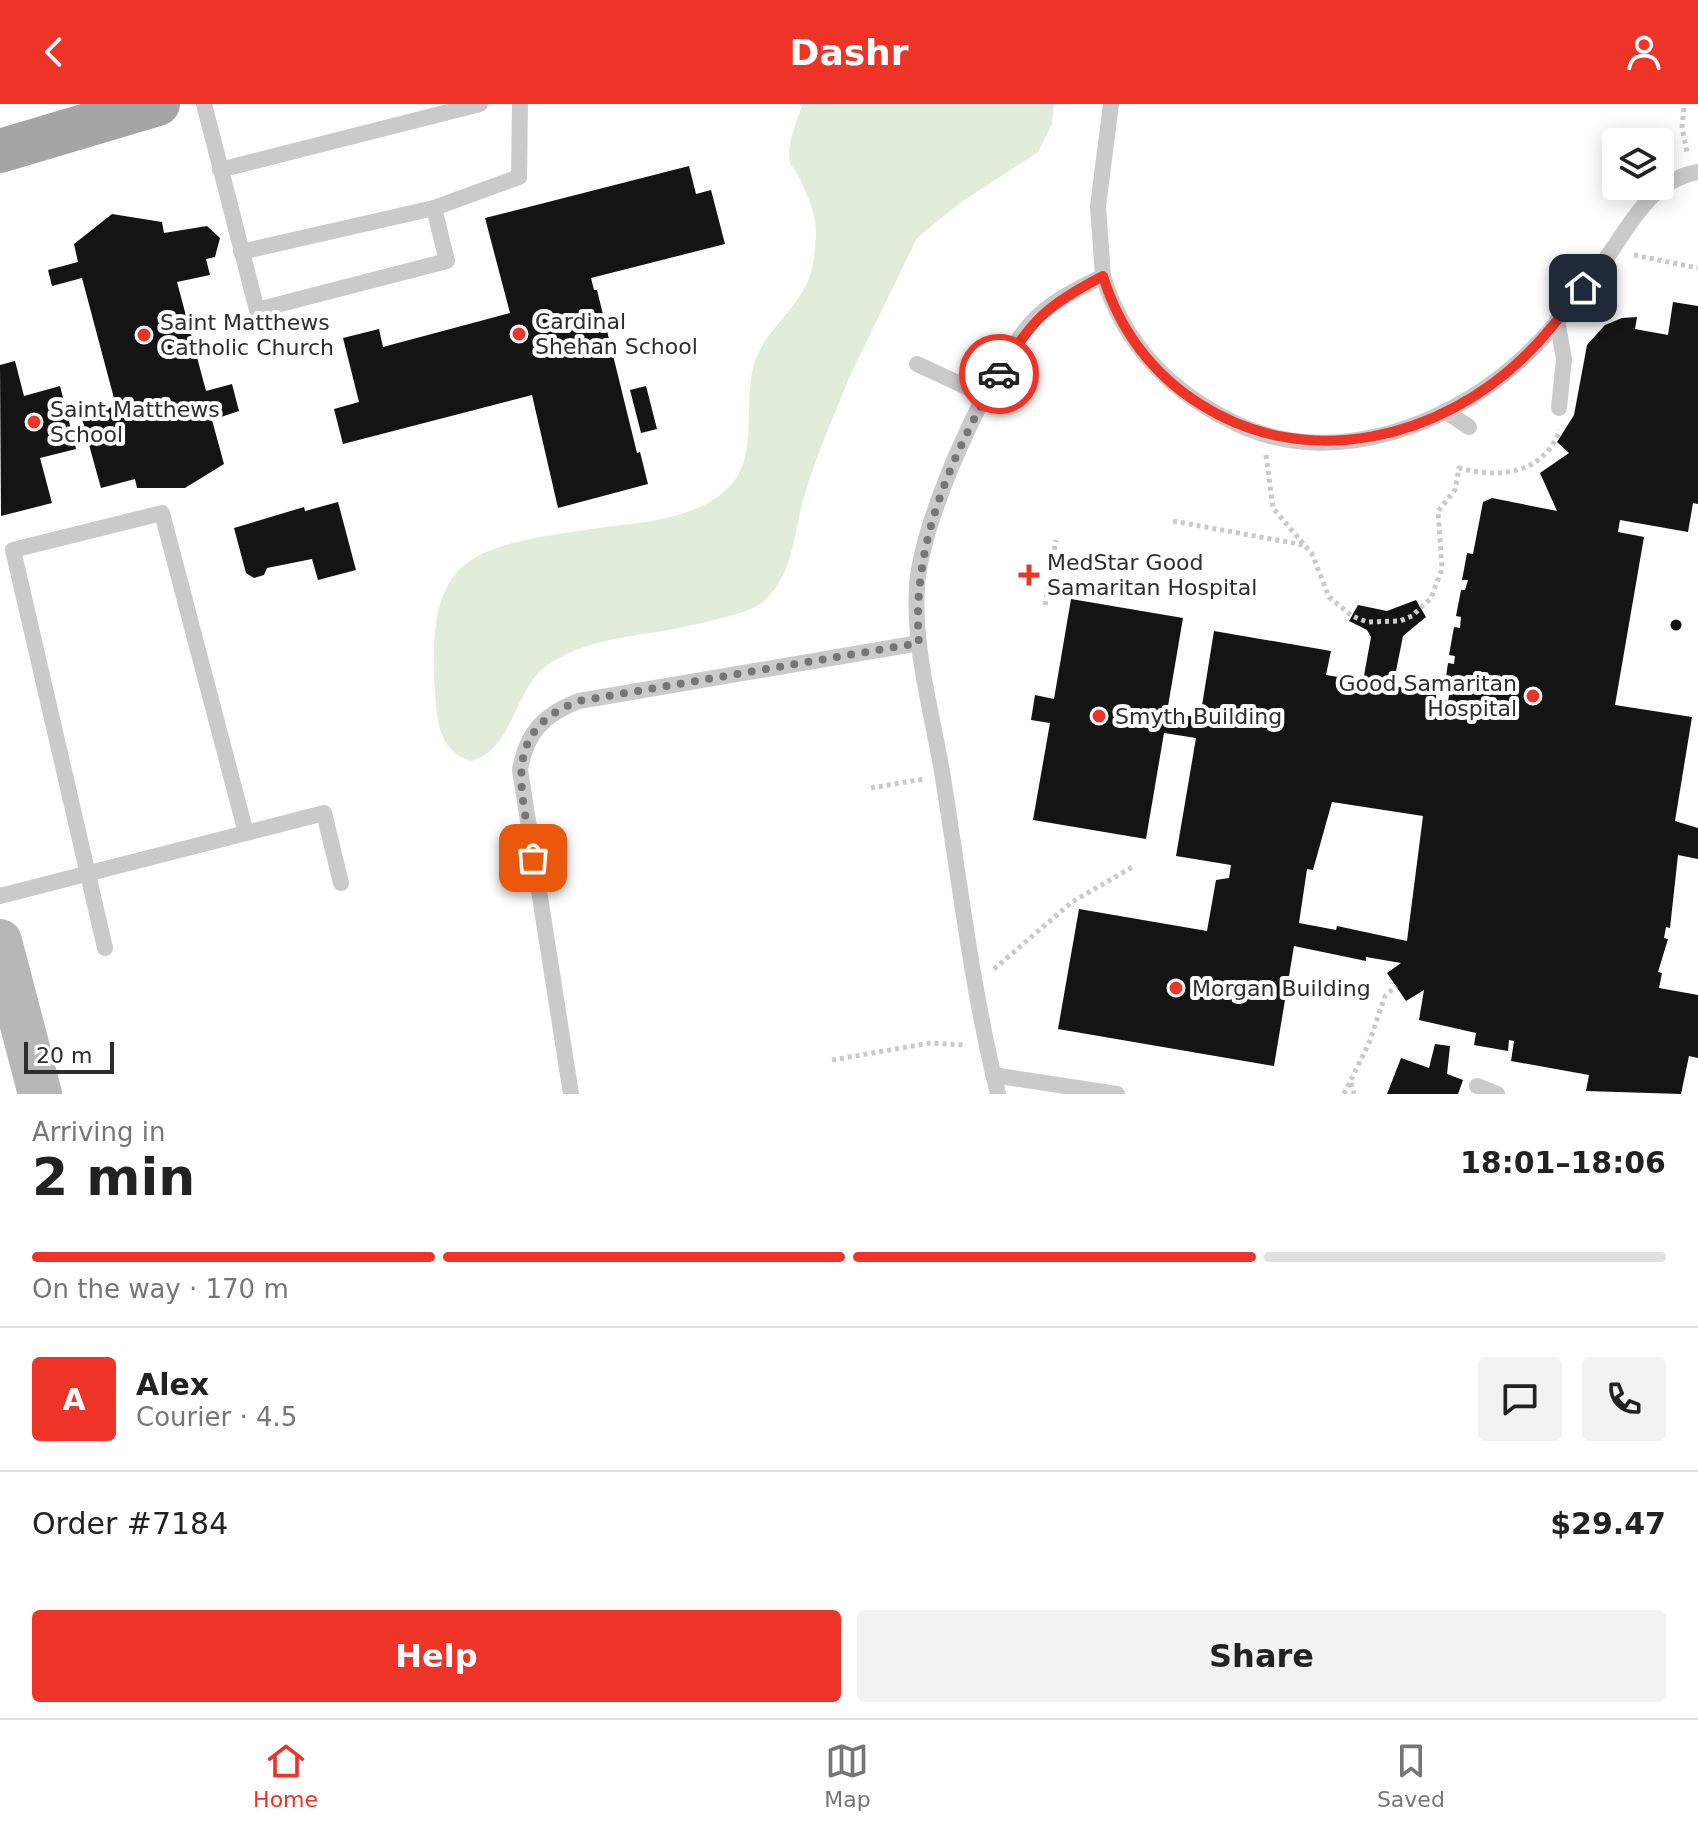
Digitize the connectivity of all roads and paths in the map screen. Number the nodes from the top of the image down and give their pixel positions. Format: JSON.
{"nodes":[{"id":1,"x":158,"y":104,"type":"edge"},
{"id":2,"x":204,"y":104,"type":"edge"},
{"id":3,"x":480,"y":104,"type":"edge"},
{"id":4,"x":520,"y":104,"type":"edge"},
{"id":5,"x":1111,"y":104,"type":"edge"},
{"id":6,"x":1684,"y":108,"type":"dead end"},
{"id":7,"x":0,"y":151,"type":"edge"},
{"id":8,"x":1688,"y":157,"type":"dead end"},
{"id":9,"x":220,"y":170,"type":"junction"},
{"id":10,"x":1698,"y":172,"type":"edge"},
{"id":11,"x":434,"y":208,"type":"junction"},
{"id":12,"x":241,"y":252,"type":"junction"},
{"id":13,"x":1633,"y":255,"type":"dead end"},
{"id":14,"x":1698,"y":268,"type":"edge"},
{"id":15,"x":1103,"y":276,"type":"junction"},
{"id":16,"x":1557,"y":320,"type":"junction"},
{"id":17,"x":917,"y":364,"type":"dead end"},
{"id":18,"x":986,"y":396,"type":"junction"},
{"id":19,"x":1559,"y":408,"type":"dead end"},
{"id":20,"x":1445,"y":411,"type":"junction"},
{"id":21,"x":1469,"y":427,"type":"dead end"},
{"id":22,"x":1173,"y":521,"type":"dead end"},
{"id":23,"x":1056,"y":540,"type":"dead end"},
{"id":24,"x":1305,"y":545,"type":"dead end"},
{"id":25,"x":6,"y":551,"type":"edge"},
{"id":26,"x":1045,"y":605,"type":"dead end"},
{"id":27,"x":919,"y":643,"type":"junction"},
{"id":28,"x":925,"y":779,"type":"dead end"},
{"id":29,"x":871,"y":788,"type":"dead end"},
{"id":30,"x":246,"y":833,"type":"junction"},
{"id":31,"x":1134,"y":866,"type":"dead end"},
{"id":32,"x":87,"y":875,"type":"junction"},
{"id":33,"x":341,"y":883,"type":"dead end"},
{"id":34,"x":0,"y":896,"type":"edge"},
{"id":35,"x":0,"y":941,"type":"edge"},
{"id":36,"x":105,"y":948,"type":"dead end"},
{"id":37,"x":993,"y":970,"type":"dead end"},
{"id":38,"x":1396,"y":986,"type":"dead end"},
{"id":39,"x":970,"y":1045,"type":"dead end"},
{"id":40,"x":832,"y":1060,"type":"dead end"},
{"id":41,"x":993,"y":1075,"type":"junction"},
{"id":42,"x":1350,"y":1082,"type":"junction"},
{"id":43,"x":1477,"y":1086,"type":"dead end"},
{"id":44,"x":40,"y":1094,"type":"edge"},
{"id":45,"x":571,"y":1094,"type":"edge"},
{"id":46,"x":998,"y":1094,"type":"edge"},
{"id":47,"x":1117,"y":1094,"type":"edge"},
{"id":48,"x":1344,"y":1094,"type":"edge"},
{"id":49,"x":1354,"y":1094,"type":"edge"},
{"id":50,"x":1497,"y":1094,"type":"edge"}],
"edges":[{"from":1,"to":7,"type":"main road"},
{"from":2,"to":9,"type":"lane"},
{"from":3,"to":9,"type":"lane"},
{"from":4,"to":11,"type":"lane"},
{"from":5,"to":15,"type":"lane"},
{"from":6,"to":8,"type":"path"},
{"from":9,"to":12,"type":"lane"},
{"from":10,"to":16,"type":"lane"},
{"from":11,"to":12,"type":"lane"},
{"from":11,"to":12,"type":"lane"},
{"from":13,"to":14,"type":"path"},
{"from":15,"to":18,"type":"lane"},
{"from":15,"to":20,"type":"lane"},
{"from":16,"to":19,"type":"lane"},
{"from":16,"to":20,"type":"lane"},
{"from":17,"to":18,"type":"lane"},
{"from":18,"to":27,"type":"lane"},
{"from":20,"to":21,"type":"lane"},
{"from":22,"to":24,"type":"path"},
{"from":23,"to":26,"type":"path"},
{"from":25,"to":30,"type":"lane"},
{"from":25,"to":32,"type":"lane"},
{"from":27,"to":41,"type":"lane"},
{"from":27,"to":45,"type":"lane"},
{"from":28,"to":29,"type":"path"},
{"from":30,"to":32,"type":"lane"},
{"from":30,"to":33,"type":"lane"},
{"from":31,"to":37,"type":"path"},
{"from":32,"to":34,"type":"lane"},
{"from":32,"to":36,"type":"lane"},
{"from":35,"to":44,"type":"street"},
{"from":38,"to":42,"type":"path"},
{"from":39,"to":40,"type":"path"},
{"from":41,"to":46,"type":"lane"},
{"from":41,"to":47,"type":"lane"},
{"from":42,"to":48,"type":"path"},
{"from":42,"to":49,"type":"path"},
{"from":43,"to":50,"type":"lane"}]}
